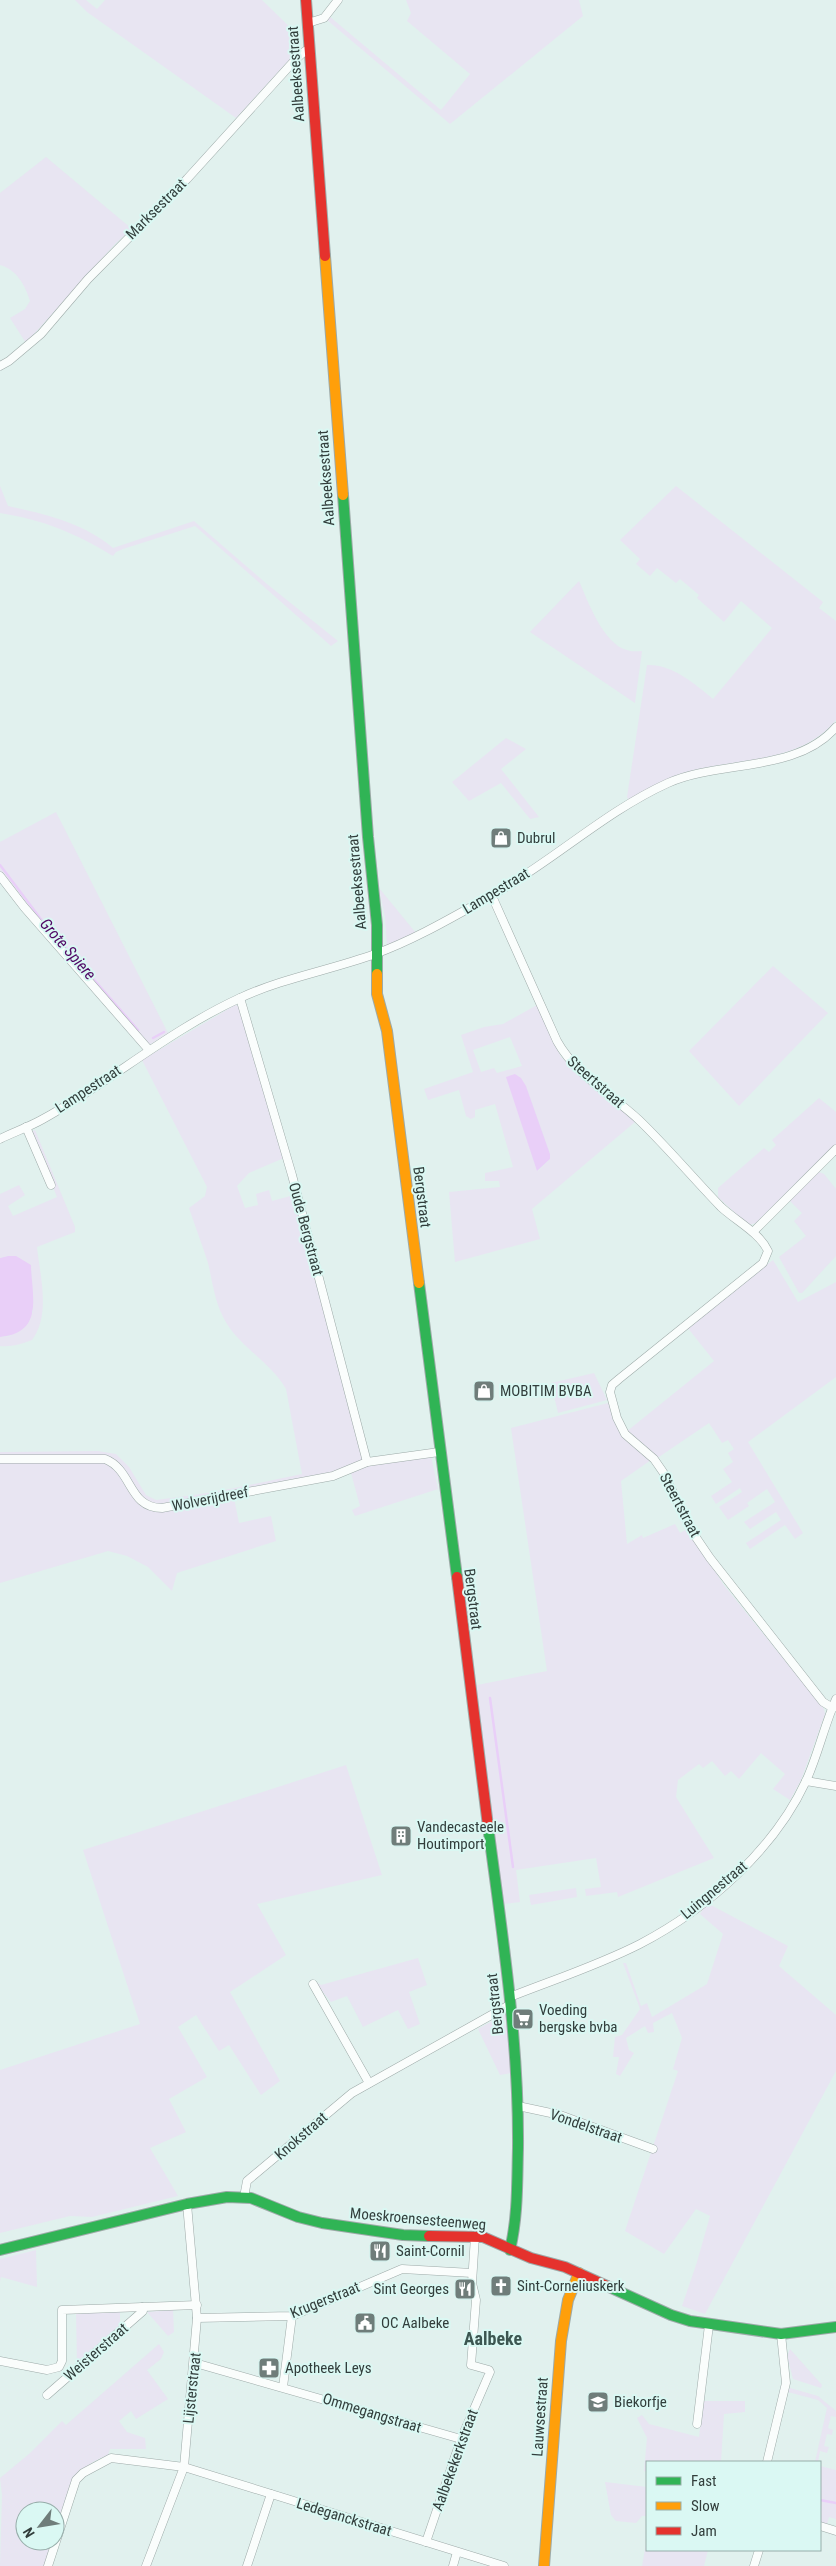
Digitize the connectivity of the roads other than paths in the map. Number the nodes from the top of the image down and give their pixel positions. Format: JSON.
{"nodes":[{"id":1,"x":306,"y":0,"type":"edge"},
{"id":2,"x":338,"y":0,"type":"edge"},
{"id":3,"x":308,"y":23,"type":"junction"},
{"id":4,"x":309,"y":52,"type":"junction"},
{"id":5,"x":0,"y":366,"type":"edge"},
{"id":6,"x":836,"y":727,"type":"edge"},
{"id":7,"x":0,"y":876,"type":"edge"},
{"id":8,"x":492,"y":896,"type":"junction"},
{"id":9,"x":376,"y":953,"type":"junction"},
{"id":10,"x":240,"y":998,"type":"junction"},
{"id":11,"x":149,"y":1050,"type":"junction"},
{"id":12,"x":26,"y":1127,"type":"junction"},
{"id":13,"x":0,"y":1139,"type":"edge"},
{"id":14,"x":836,"y":1149,"type":"edge"},
{"id":15,"x":51,"y":1185,"type":"dead end"},
{"id":16,"x":753,"y":1232,"type":"junction"},
{"id":17,"x":439,"y":1452,"type":"junction"},
{"id":18,"x":0,"y":1459,"type":"edge"},
{"id":19,"x":367,"y":1462,"type":"junction"},
{"id":20,"x":836,"y":1699,"type":"edge"},
{"id":21,"x":833,"y":1708,"type":"junction"},
{"id":22,"x":806,"y":1781,"type":"junction"},
{"id":23,"x":836,"y":1786,"type":"edge"},
{"id":24,"x":314,"y":1984,"type":"dead end"},
{"id":25,"x":511,"y":2001,"type":"junction"},
{"id":26,"x":369,"y":2083,"type":"junction"},
{"id":27,"x":518,"y":2106,"type":"junction"},
{"id":28,"x":653,"y":2149,"type":"dead end"},
{"id":29,"x":244,"y":2193,"type":"junction"},
{"id":30,"x":187,"y":2204,"type":"junction"},
{"id":31,"x":475,"y":2236,"type":"junction"},
{"id":32,"x":0,"y":2250,"type":"edge"},
{"id":33,"x":510,"y":2250,"type":"junction"},
{"id":34,"x":472,"y":2273,"type":"junction"},
{"id":35,"x":578,"y":2273,"type":"junction"},
{"id":36,"x":197,"y":2305,"type":"junction"},
{"id":37,"x":142,"y":2307,"type":"junction"},
{"id":38,"x":292,"y":2316,"type":"junction"},
{"id":39,"x":198,"y":2318,"type":"junction"},
{"id":40,"x":709,"y":2325,"type":"junction"},
{"id":41,"x":836,"y":2327,"type":"edge"},
{"id":42,"x":781,"y":2334,"type":"junction"},
{"id":43,"x":0,"y":2361,"type":"edge"},
{"id":44,"x":195,"y":2363,"type":"junction"},
{"id":45,"x":283,"y":2387,"type":"junction"},
{"id":46,"x":47,"y":2395,"type":"dead end"},
{"id":47,"x":697,"y":2424,"type":"dead end"},
{"id":48,"x":460,"y":2440,"type":"junction"},
{"id":49,"x":767,"y":2461,"type":"edge"},
{"id":50,"x":184,"y":2468,"type":"junction"},
{"id":51,"x":271,"y":2494,"type":"junction"},
{"id":52,"x":821,"y":2527,"type":"edge"},
{"id":53,"x":836,"y":2531,"type":"edge"},
{"id":54,"x":426,"y":2542,"type":"junction"},
{"id":55,"x":759,"y":2551,"type":"edge"},
{"id":56,"x":457,"y":2552,"type":"junction"},
{"id":57,"x":48,"y":2566,"type":"edge"},
{"id":58,"x":146,"y":2566,"type":"edge"},
{"id":59,"x":247,"y":2566,"type":"edge"},
{"id":60,"x":453,"y":2566,"type":"edge"},
{"id":61,"x":504,"y":2566,"type":"edge"},
{"id":62,"x":544,"y":2566,"type":"edge"},
{"id":63,"x":754,"y":2566,"type":"edge"}],
"edges":[{"from":1,"to":3,"type":"street","name":"Aalbeeksestraat"},
{"from":2,"to":3,"type":"street"},
{"from":3,"to":4,"type":"street","name":"Aalbeeksestraat"},
{"from":4,"to":5,"type":"street","name":"Marksestraat"},
{"from":4,"to":9,"type":"street","name":"Aalbeeksestraat"},
{"from":6,"to":8,"type":"street","name":"Lampestraat"},
{"from":7,"to":11,"type":"street"},
{"from":8,"to":9,"type":"street","name":"Lampestraat"},
{"from":8,"to":16,"type":"street","name":"Steertstraat"},
{"from":9,"to":10,"type":"street","name":"Lampestraat"},
{"from":9,"to":17,"type":"street","name":"Bergstraat"},
{"from":10,"to":11,"type":"street","name":"Lampestraat"},
{"from":10,"to":19,"type":"street","name":"Oude Bergstraat"},
{"from":11,"to":12,"type":"street","name":"Lampestraat"},
{"from":12,"to":13,"type":"street","name":"Lampestraat"},
{"from":12,"to":15,"type":"street"},
{"from":14,"to":16,"type":"street"},
{"from":16,"to":21,"type":"street","name":"Steertstraat"},
{"from":17,"to":19,"type":"street","name":"Wolverijdreef"},
{"from":17,"to":25,"type":"street","name":"Bergstraat"},
{"from":18,"to":19,"type":"street","name":"Wolverijdreef"},
{"from":20,"to":21,"type":"street","name":"Luingnestraat"},
{"from":21,"to":22,"type":"street","name":"Luingnestraat"},
{"from":22,"to":23,"type":"street"},
{"from":22,"to":25,"type":"street","name":"Luingnestraat"},
{"from":24,"to":26,"type":"street"},
{"from":25,"to":26,"type":"street","name":"Knokstraat"},
{"from":25,"to":27,"type":"street","name":"Bergstraat"},
{"from":26,"to":29,"type":"street","name":"Knokstraat"},
{"from":27,"to":28,"type":"street","name":"Vondelstraat"},
{"from":27,"to":33,"type":"street","name":"Bergstraat"},
{"from":29,"to":30,"type":"street","name":"Moeskroensesteenweg"},
{"from":29,"to":31,"type":"street","name":"Moeskroensesteenweg"},
{"from":30,"to":32,"type":"street","name":"Moeskroensesteenweg"},
{"from":30,"to":36,"type":"street","name":"Lijsterstraat"},
{"from":31,"to":33,"type":"street","name":"Moeskroensesteenweg"},
{"from":31,"to":34,"type":"street"},
{"from":33,"to":35,"type":"street","name":"Moeskroensesteenweg"},
{"from":34,"to":38,"type":"street","name":"Krugerstraat"},
{"from":34,"to":48,"type":"street","name":"Aalbekekerkstraat"},
{"from":35,"to":40,"type":"street","name":"Moeskroensesteenweg"},
{"from":35,"to":62,"type":"street","name":"Lauwsestraat"},
{"from":36,"to":37,"type":"street","name":"Weisterstraat"},
{"from":36,"to":39,"type":"street","name":"Lijsterstraat"},
{"from":37,"to":43,"type":"street","name":"Weisterstraat"},
{"from":37,"to":46,"type":"street","name":"Weisterstraat"},
{"from":38,"to":39,"type":"street","name":"Krugerstraat"},
{"from":38,"to":45,"type":"street"},
{"from":39,"to":44,"type":"street","name":"Lijsterstraat"},
{"from":40,"to":42,"type":"street","name":"Moeskroensesteenweg"},
{"from":40,"to":47,"type":"street"},
{"from":41,"to":42,"type":"street","name":"Moeskroensesteenweg"},
{"from":42,"to":49,"type":"street"},
{"from":44,"to":45,"type":"street","name":"Ommegangstraat"},
{"from":44,"to":50,"type":"street","name":"Lijsterstraat"},
{"from":45,"to":48,"type":"street","name":"Ommegangstraat"},
{"from":48,"to":54,"type":"street","name":"Aalbekekerkstraat"},
{"from":50,"to":51,"type":"street","name":"Ledeganckstraat"},
{"from":50,"to":57,"type":"street","name":"Ledeganckstraat"},
{"from":50,"to":58,"type":"street","name":"Lijsterstraat"},
{"from":51,"to":54,"type":"street","name":"Ledeganckstraat"},
{"from":51,"to":59,"type":"street"},
{"from":52,"to":53,"type":"street"},
{"from":54,"to":56,"type":"street","name":"Ledeganckstraat"},
{"from":55,"to":63,"type":"street"},
{"from":56,"to":60,"type":"street"},
{"from":56,"to":61,"type":"street","name":"Ledeganckstraat"}]}
